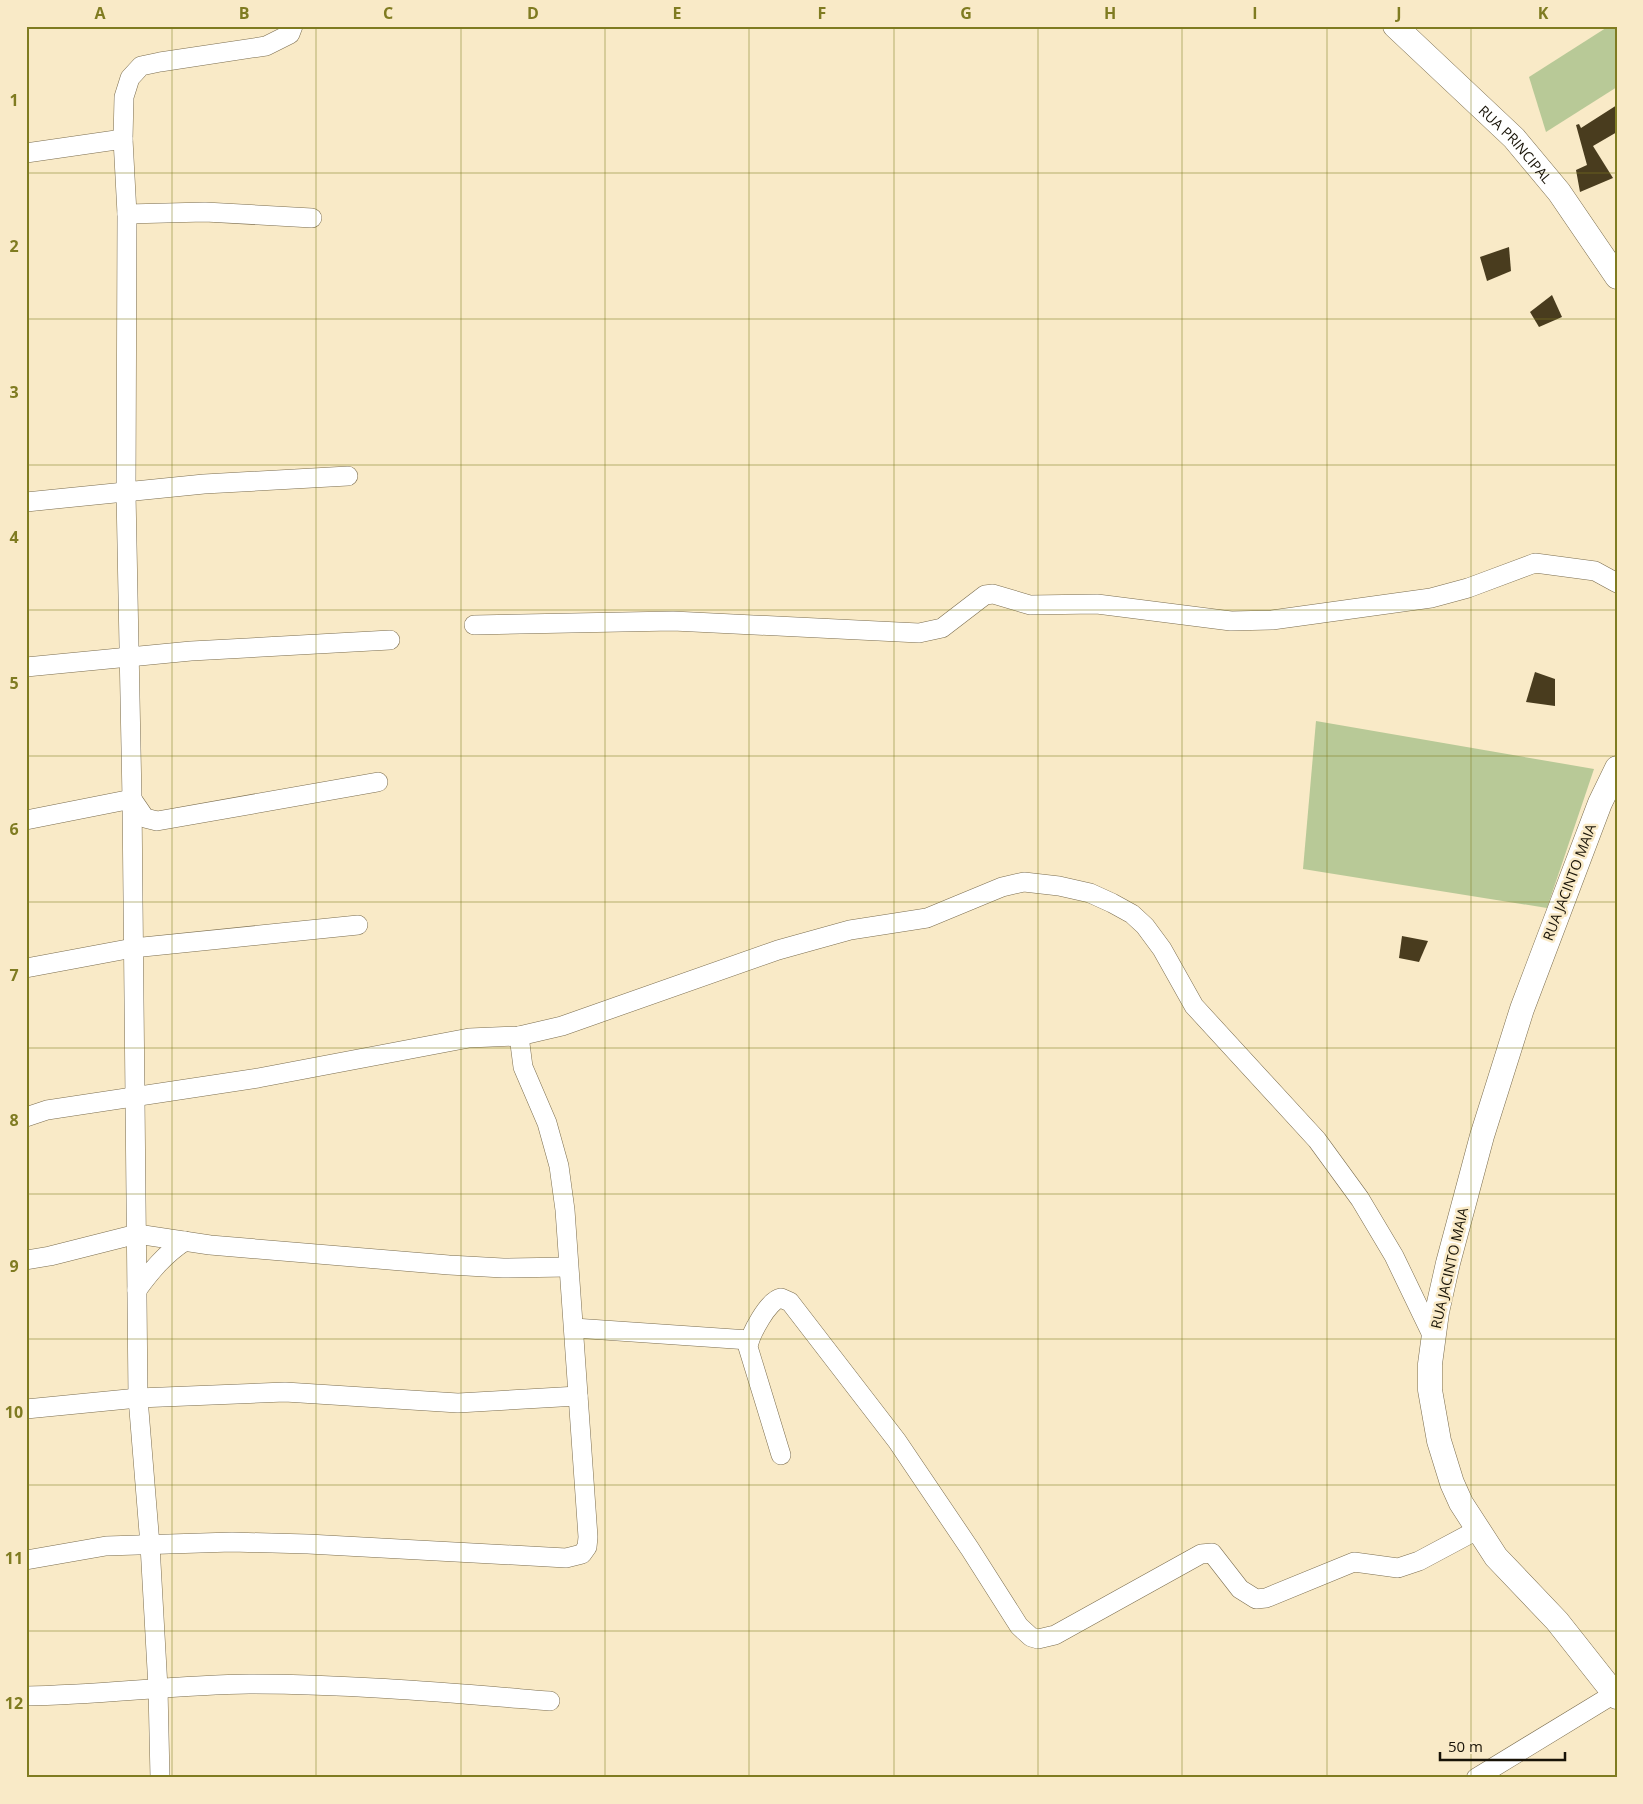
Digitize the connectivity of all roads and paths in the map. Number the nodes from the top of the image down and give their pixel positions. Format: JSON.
{"nodes":[{"id":1,"x":293,"y":26,"type":"edge"},
{"id":2,"x":1395,"y":26,"type":"edge"},
{"id":3,"x":123,"y":139,"type":"junction"},
{"id":4,"x":26,"y":153,"type":"edge"},
{"id":5,"x":127,"y":214,"type":"junction"},
{"id":6,"x":312,"y":218,"type":"dead end"},
{"id":7,"x":1617,"y":277,"type":"edge"},
{"id":8,"x":348,"y":476,"type":"dead end"},
{"id":9,"x":126,"y":494,"type":"junction"},
{"id":10,"x":26,"y":502,"type":"edge"},
{"id":11,"x":1617,"y":584,"type":"edge"},
{"id":12,"x":474,"y":625,"type":"dead end"},
{"id":13,"x":390,"y":640,"type":"dead end"},
{"id":14,"x":128,"y":658,"type":"junction"},
{"id":15,"x":26,"y":667,"type":"edge"},
{"id":16,"x":1617,"y":768,"type":"edge"},
{"id":17,"x":378,"y":782,"type":"dead end"},
{"id":18,"x":132,"y":799,"type":"junction"},
{"id":19,"x":1608,"y":804,"type":"edge"},
{"id":20,"x":26,"y":820,"type":"edge"},
{"id":21,"x":358,"y":925,"type":"dead end"},
{"id":22,"x":133,"y":948,"type":"junction"},
{"id":23,"x":26,"y":968,"type":"edge"},
{"id":24,"x":519,"y":1036,"type":"junction"},
{"id":25,"x":134,"y":1096,"type":"junction"},
{"id":26,"x":26,"y":1117,"type":"edge"},
{"id":27,"x":137,"y":1234,"type":"junction"},
{"id":28,"x":185,"y":1242,"type":"junction"},
{"id":29,"x":26,"y":1260,"type":"edge"},
{"id":30,"x":568,"y":1267,"type":"junction"},
{"id":31,"x":137,"y":1290,"type":"junction"},
{"id":32,"x":574,"y":1328,"type":"junction"},
{"id":33,"x":1433,"y":1337,"type":"junction"},
{"id":34,"x":749,"y":1340,"type":"junction"},
{"id":35,"x":578,"y":1396,"type":"junction"},
{"id":36,"x":138,"y":1398,"type":"junction"},
{"id":37,"x":26,"y":1409,"type":"edge"},
{"id":38,"x":781,"y":1455,"type":"dead end"},
{"id":39,"x":1477,"y":1530,"type":"junction"},
{"id":40,"x":150,"y":1545,"type":"junction"},
{"id":41,"x":26,"y":1560,"type":"edge"},
{"id":42,"x":158,"y":1688,"type":"junction"},
{"id":43,"x":1615,"y":1695,"type":"edge"},
{"id":44,"x":26,"y":1696,"type":"edge"},
{"id":45,"x":550,"y":1701,"type":"dead end"},
{"id":46,"x":160,"y":1778,"type":"edge"},
{"id":47,"x":1476,"y":1778,"type":"edge"}],
"edges":[{"from":1,"to":3,"type":"street"},
{"from":2,"to":7,"type":"street","name":"RUA PRINCIPAL"},
{"from":3,"to":4,"type":"street"},
{"from":3,"to":5,"type":"street"},
{"from":5,"to":6,"type":"street"},
{"from":5,"to":9,"type":"street"},
{"from":8,"to":9,"type":"street"},
{"from":9,"to":10,"type":"street"},
{"from":9,"to":14,"type":"street"},
{"from":11,"to":12,"type":"street"},
{"from":13,"to":14,"type":"street"},
{"from":14,"to":15,"type":"street"},
{"from":14,"to":18,"type":"street"},
{"from":16,"to":19,"type":"street"},
{"from":17,"to":18,"type":"street"},
{"from":18,"to":20,"type":"street"},
{"from":18,"to":22,"type":"street"},
{"from":19,"to":33,"type":"street","name":"RUA JACINTO MAIA"},
{"from":21,"to":22,"type":"street"},
{"from":22,"to":23,"type":"street"},
{"from":22,"to":25,"type":"street"},
{"from":24,"to":25,"type":"street"},
{"from":24,"to":30,"type":"street"},
{"from":24,"to":33,"type":"street"},
{"from":25,"to":26,"type":"street"},
{"from":25,"to":27,"type":"street"},
{"from":27,"to":28,"type":"street"},
{"from":27,"to":29,"type":"street"},
{"from":27,"to":31,"type":"street"},
{"from":28,"to":30,"type":"street"},
{"from":28,"to":31,"type":"street"},
{"from":30,"to":32,"type":"street"},
{"from":31,"to":36,"type":"street"},
{"from":32,"to":34,"type":"street"},
{"from":32,"to":35,"type":"street"},
{"from":33,"to":39,"type":"street","name":"RUA JACINTO MAIA"},
{"from":34,"to":38,"type":"street"},
{"from":34,"to":39,"type":"street"},
{"from":35,"to":36,"type":"street"},
{"from":35,"to":40,"type":"street"},
{"from":36,"to":37,"type":"street"},
{"from":36,"to":40,"type":"street"},
{"from":39,"to":43,"type":"street","name":"RUA JACINTO MAIA"},
{"from":40,"to":41,"type":"street"},
{"from":40,"to":42,"type":"street"},
{"from":42,"to":44,"type":"street"},
{"from":42,"to":45,"type":"street"},
{"from":42,"to":46,"type":"street"},
{"from":43,"to":47,"type":"street"}]}
